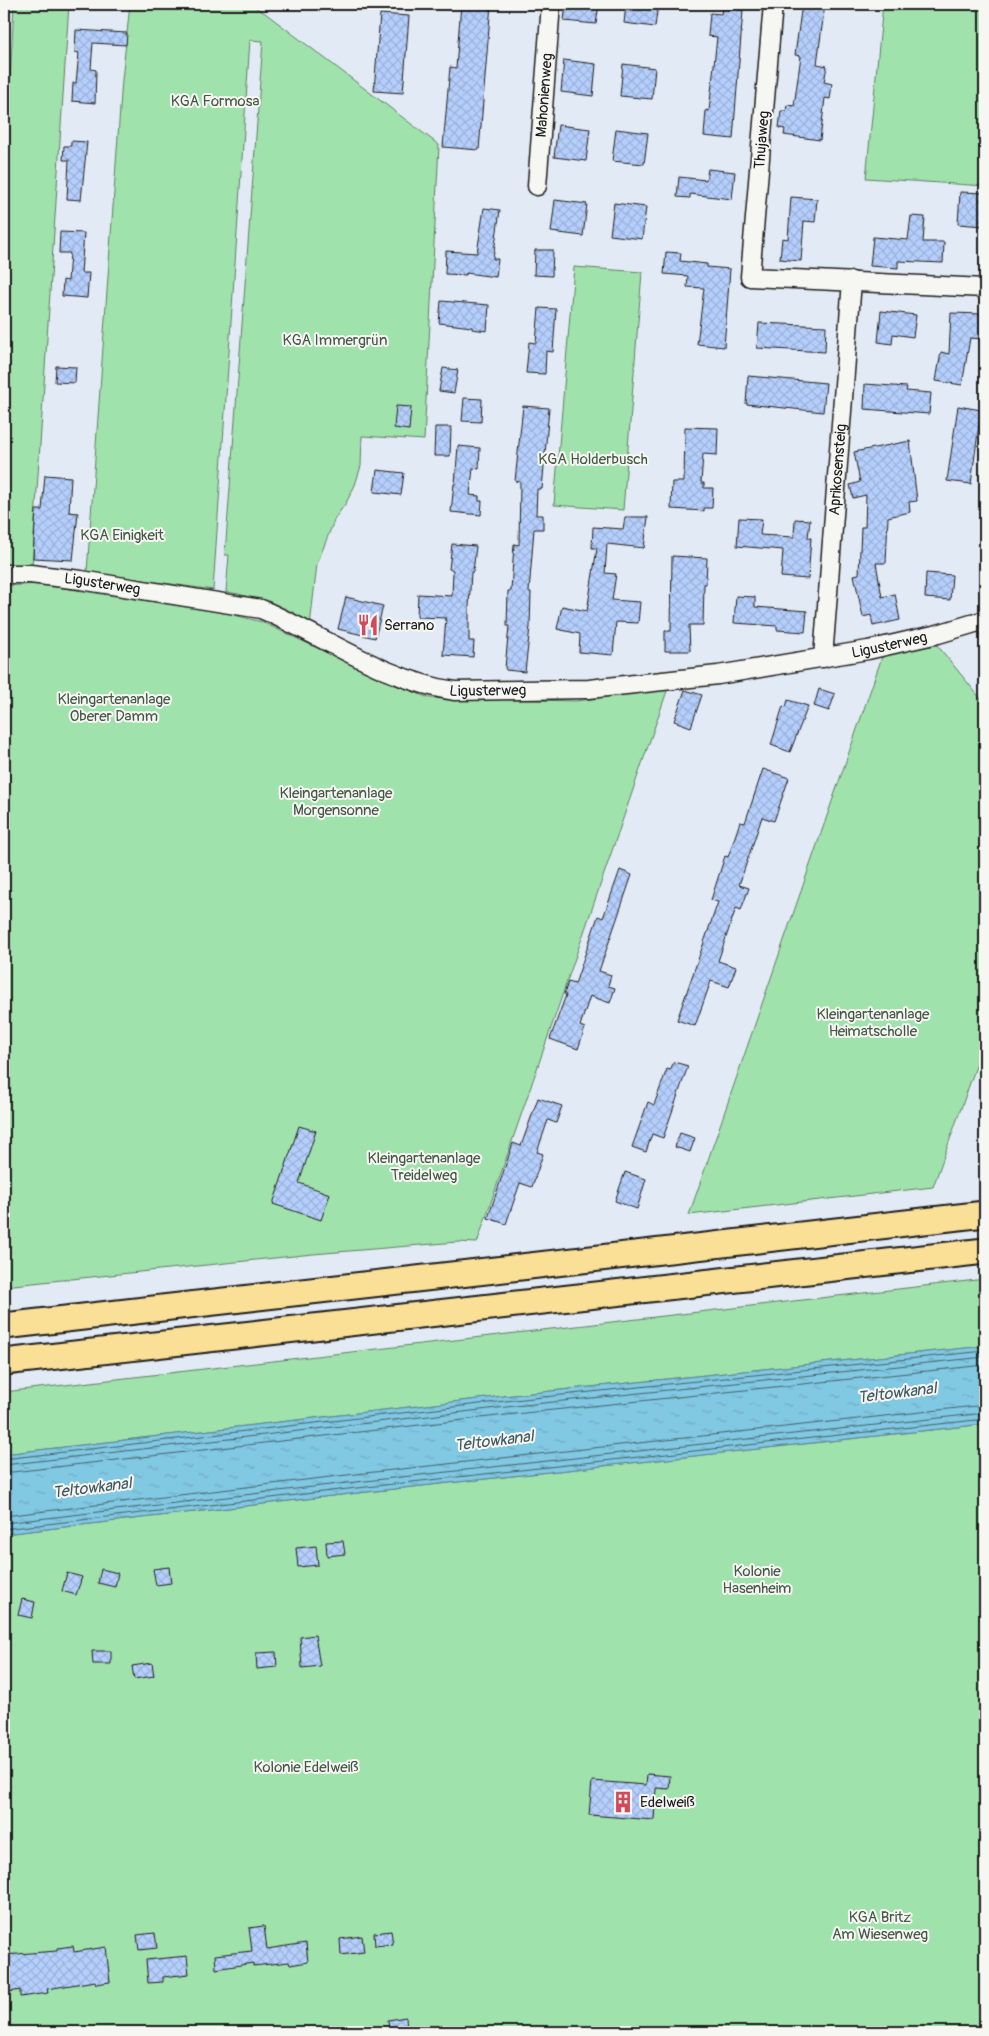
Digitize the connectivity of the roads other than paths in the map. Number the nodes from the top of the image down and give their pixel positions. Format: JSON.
{"nodes":[{"id":1,"x":551,"y":4,"type":"edge"},
{"id":2,"x":773,"y":4,"type":"edge"},
{"id":3,"x":537,"y":186,"type":"dead end"},
{"id":4,"x":852,"y":281,"type":"junction"},
{"id":5,"x":985,"y":288,"type":"edge"},
{"id":6,"x":4,"y":574,"type":"edge"},
{"id":7,"x":985,"y":620,"type":"edge"},
{"id":8,"x":823,"y":658,"type":"junction"},
{"id":9,"x":985,"y":1214,"type":"edge"},
{"id":10,"x":985,"y":1250,"type":"edge"},
{"id":11,"x":4,"y":1326,"type":"edge"},
{"id":12,"x":4,"y":1362,"type":"edge"}],
"edges":[{"from":1,"to":3,"type":"street","name":"Mahonienweg"},
{"from":2,"to":4,"type":"street","name":"Thujaweg"},
{"from":4,"to":5,"type":"street"},
{"from":4,"to":8,"type":"street","name":"Aprikosensteig"},
{"from":6,"to":8,"type":"street","name":"Ligusterweg"},
{"from":7,"to":8,"type":"street","name":"Ligusterweg"},
{"from":9,"to":11,"type":"highway"},
{"from":10,"to":12,"type":"highway"}]}
